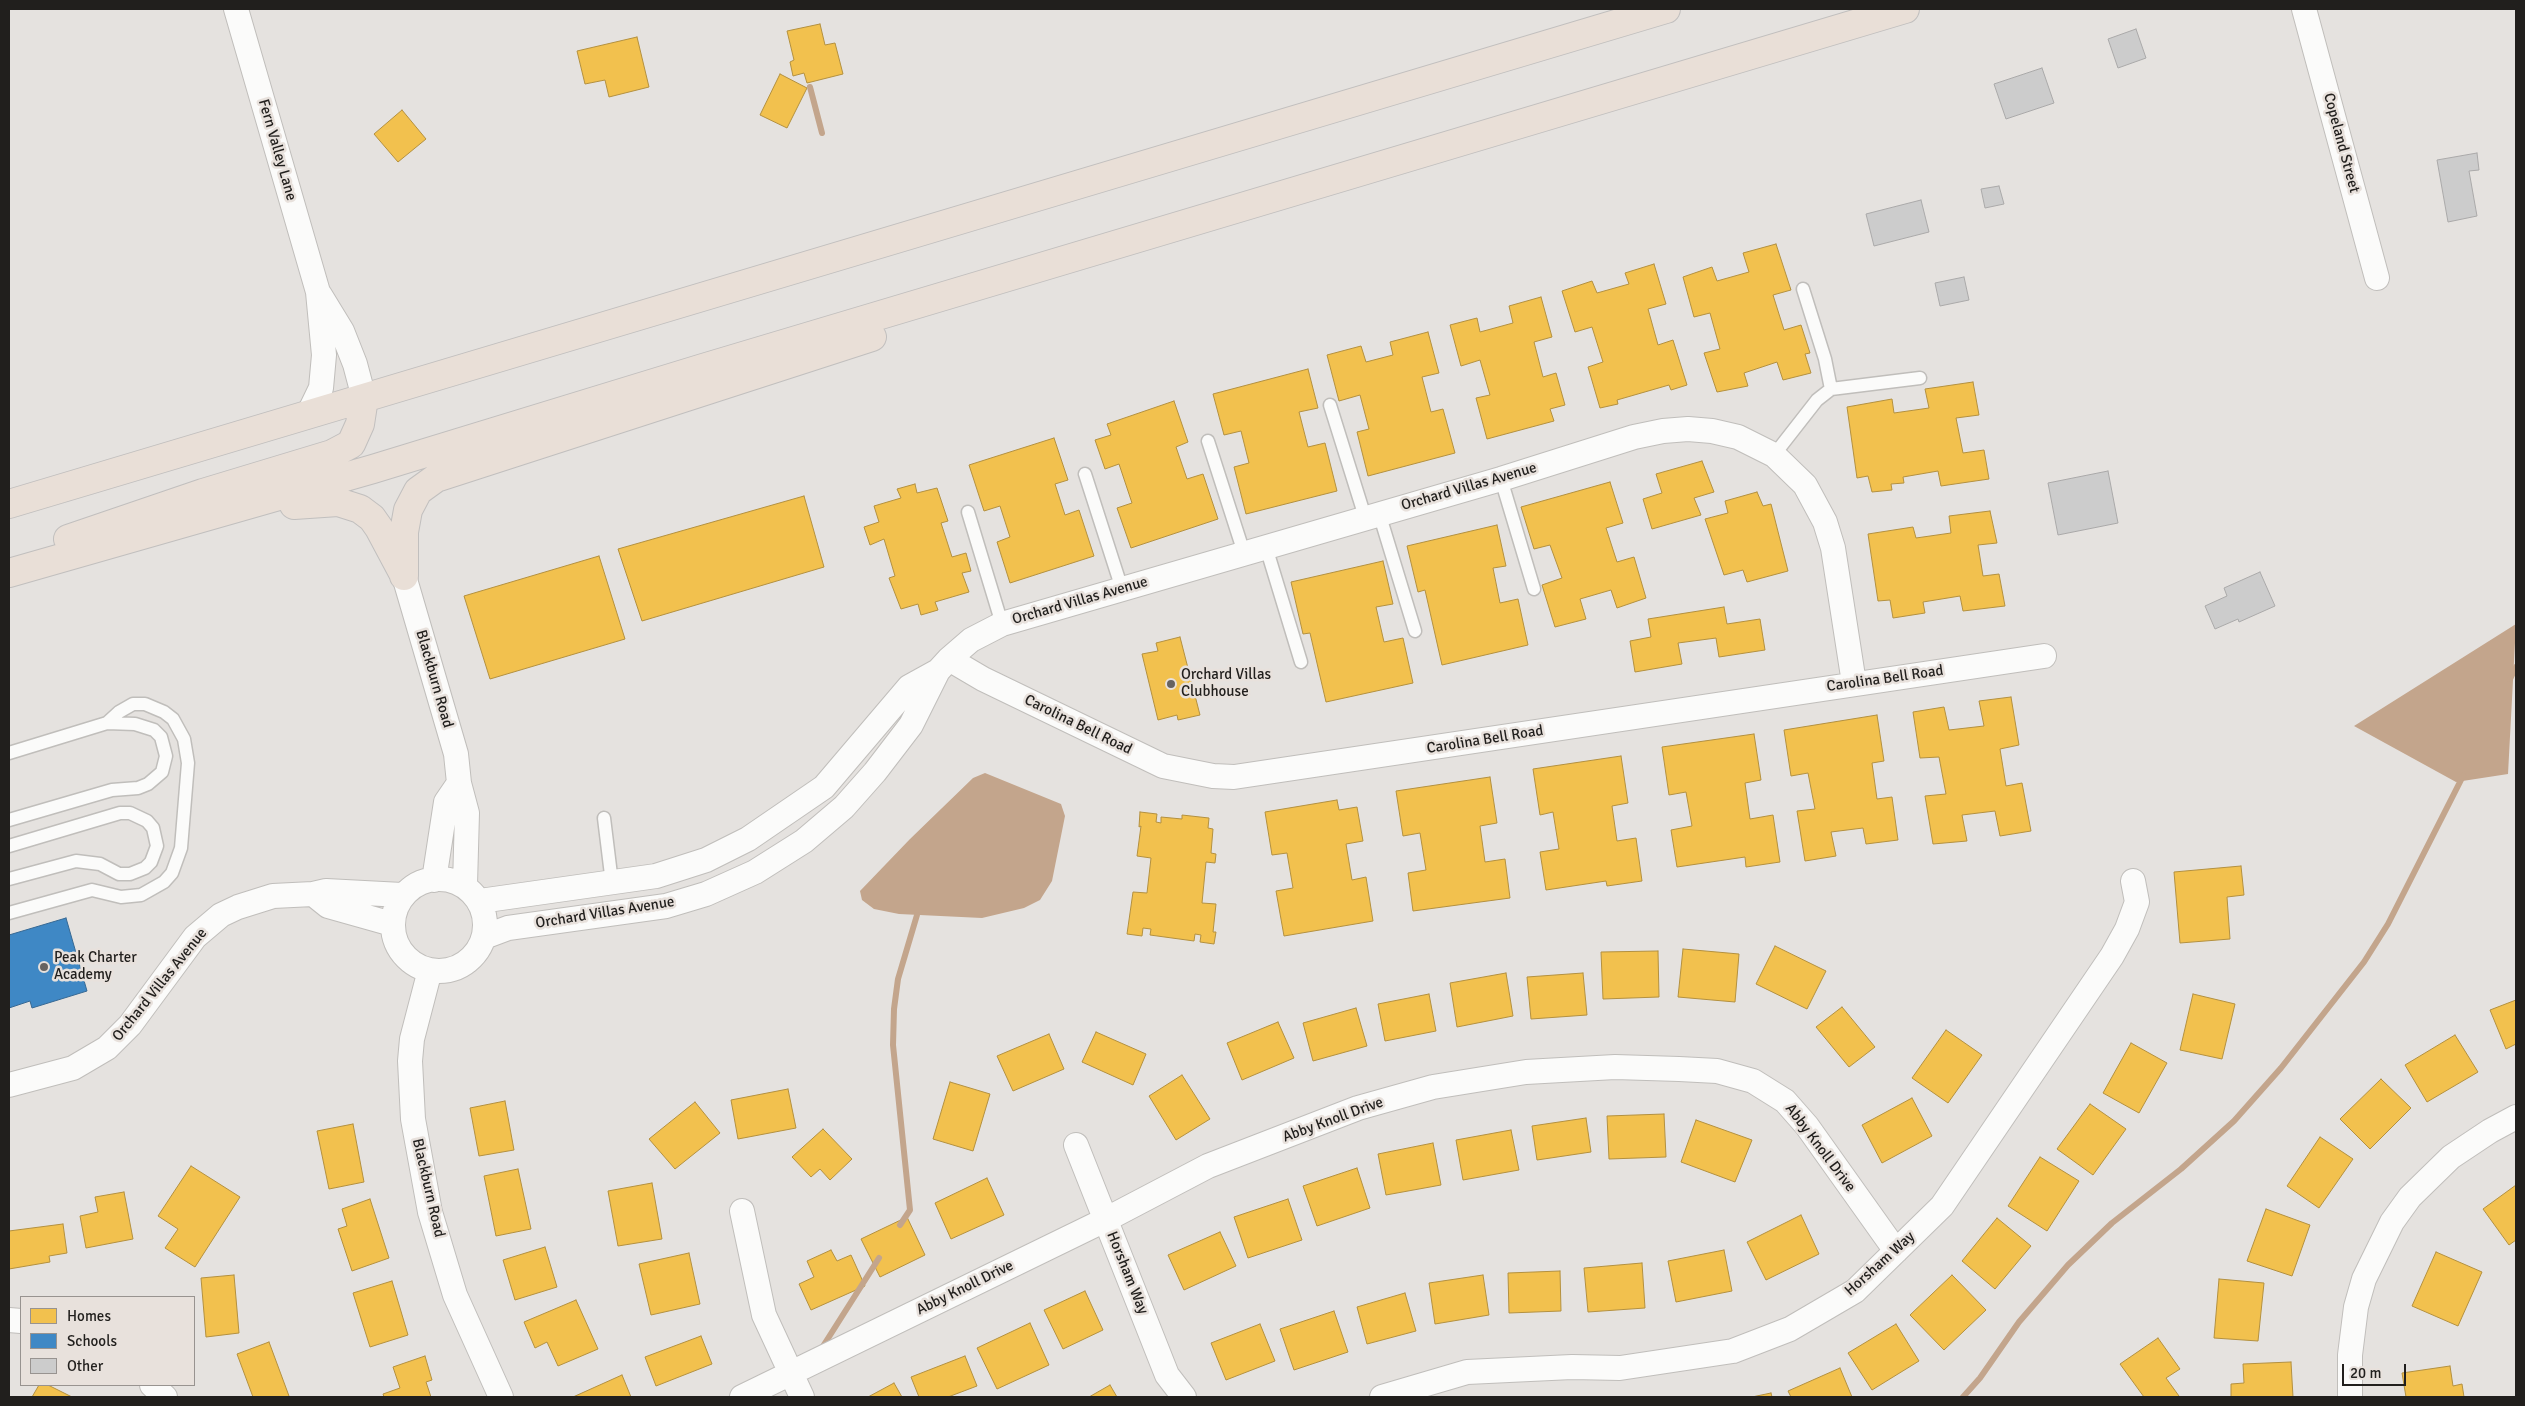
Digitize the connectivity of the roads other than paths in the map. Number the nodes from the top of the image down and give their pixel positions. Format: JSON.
{"nodes":[{"id":1,"x":236,"y":9,"type":"edge"},
{"id":2,"x":1666,"y":9,"type":"edge"},
{"id":3,"x":1905,"y":9,"type":"edge"},
{"id":4,"x":2304,"y":9,"type":"edge"},
{"id":5,"x":1111,"y":246,"type":"junction"},
{"id":6,"x":2377,"y":278,"type":"dead end"},
{"id":7,"x":1802,"y":289,"type":"dead end"},
{"id":8,"x":318,"y":292,"type":"junction"},
{"id":9,"x":1920,"y":378,"type":"dead end"},
{"id":10,"x":1832,"y":389,"type":"junction"},
{"id":11,"x":364,"y":398,"type":"junction"},
{"id":12,"x":1330,"y":405,"type":"dead end"},
{"id":13,"x":308,"y":415,"type":"junction"},
{"id":14,"x":1208,"y":441,"type":"dead end"},
{"id":15,"x":1774,"y":455,"type":"junction"},
{"id":16,"x":1085,"y":474,"type":"dead end"},
{"id":17,"x":1501,"y":479,"type":"junction"},
{"id":18,"x":9,"y":504,"type":"edge"},
{"id":19,"x":968,"y":512,"type":"dead end"},
{"id":20,"x":220,"y":513,"type":"junction"},
{"id":21,"x":1372,"y":515,"type":"junction"},
{"id":22,"x":1255,"y":550,"type":"junction"},
{"id":23,"x":9,"y":564,"type":"edge"},
{"id":24,"x":9,"y":574,"type":"edge"},
{"id":25,"x":404,"y":576,"type":"junction"},
{"id":26,"x":1122,"y":589,"type":"junction"},
{"id":27,"x":1534,"y":589,"type":"dead end"},
{"id":28,"x":1002,"y":624,"type":"junction"},
{"id":29,"x":1415,"y":632,"type":"dead end"},
{"id":30,"x":2044,"y":656,"type":"dead end"},
{"id":31,"x":1301,"y":662,"type":"dead end"},
{"id":32,"x":944,"y":665,"type":"junction"},
{"id":33,"x":1854,"y":683,"type":"junction"},
{"id":34,"x":107,"y":723,"type":"junction"},
{"id":35,"x":9,"y":752,"type":"edge"},
{"id":36,"x":459,"y":783,"type":"junction"},
{"id":37,"x":784,"y":816,"type":"junction"},
{"id":38,"x":604,"y":818,"type":"dead end"},
{"id":39,"x":9,"y":820,"type":"edge"},
{"id":40,"x":804,"y":841,"type":"junction"},
{"id":41,"x":9,"y":846,"type":"edge"},
{"id":42,"x":9,"y":879,"type":"edge"},
{"id":43,"x":434,"y":880,"type":"junction"},
{"id":44,"x":2133,"y":881,"type":"dead end"},
{"id":45,"x":612,"y":883,"type":"junction"},
{"id":46,"x":472,"y":893,"type":"junction"},
{"id":47,"x":312,"y":894,"type":"junction"},
{"id":48,"x":402,"y":895,"type":"junction"},
{"id":49,"x":9,"y":913,"type":"edge"},
{"id":50,"x":392,"y":924,"type":"junction"},
{"id":51,"x":484,"y":937,"type":"junction"},
{"id":52,"x":430,"y":970,"type":"junction"},
{"id":53,"x":9,"y":1085,"type":"edge"},
{"id":54,"x":2516,"y":1117,"type":"edge"},
{"id":55,"x":1076,"y":1145,"type":"dead end"},
{"id":56,"x":742,"y":1211,"type":"dead end"},
{"id":57,"x":1105,"y":1220,"type":"junction"},
{"id":58,"x":1896,"y":1252,"type":"junction"},
{"id":59,"x":789,"y":1373,"type":"junction"},
{"id":60,"x":153,"y":1386,"type":"edge"},
{"id":61,"x":165,"y":1397,"type":"edge"},
{"id":62,"x":501,"y":1397,"type":"edge"},
{"id":63,"x":742,"y":1397,"type":"edge"},
{"id":64,"x":802,"y":1397,"type":"edge"},
{"id":65,"x":1184,"y":1397,"type":"edge"},
{"id":66,"x":1382,"y":1397,"type":"edge"},
{"id":67,"x":2350,"y":1397,"type":"edge"}],
"edges":[{"from":1,"to":8,"type":"street","name":"Fern Valley Lane"},
{"from":2,"to":11,"type":"highway"},
{"from":3,"to":5,"type":"highway"},
{"from":4,"to":6,"type":"street","name":"Copeland Street"},
{"from":5,"to":20,"type":"highway"},
{"from":5,"to":25,"type":"highway"},
{"from":7,"to":10,"type":"lane"},
{"from":8,"to":11,"type":"street","name":"Fern Valley Lane"},
{"from":8,"to":13,"type":"street","name":"Fern Valley Lane"},
{"from":9,"to":10,"type":"lane"},
{"from":10,"to":15,"type":"lane"},
{"from":11,"to":13,"type":"highway"},
{"from":11,"to":23,"type":"highway"},
{"from":12,"to":21,"type":"lane"},
{"from":13,"to":18,"type":"highway"},
{"from":14,"to":22,"type":"lane"},
{"from":15,"to":17,"type":"street","name":"Orchard Villas Avenue"},
{"from":15,"to":33,"type":"street","name":"Orchard Villas Avenue"},
{"from":16,"to":26,"type":"lane"},
{"from":17,"to":21,"type":"street","name":"Orchard Villas Avenue"},
{"from":17,"to":27,"type":"lane"},
{"from":19,"to":28,"type":"lane"},
{"from":20,"to":24,"type":"highway"},
{"from":20,"to":25,"type":"highway"},
{"from":21,"to":22,"type":"street","name":"Orchard Villas Avenue"},
{"from":21,"to":29,"type":"lane"},
{"from":22,"to":26,"type":"street","name":"Orchard Villas Avenue"},
{"from":22,"to":31,"type":"lane"},
{"from":25,"to":36,"type":"street","name":"Blackburn Road"},
{"from":26,"to":28,"type":"street","name":"Orchard Villas Avenue"},
{"from":28,"to":32,"type":"street","name":"Orchard Villas Avenue"},
{"from":30,"to":33,"type":"street","name":"Carolina Bell Road"},
{"from":32,"to":33,"type":"street","name":"Carolina Bell Road"},
{"from":32,"to":37,"type":"street","name":"Orchard Villas Avenue"},
{"from":32,"to":40,"type":"street","name":"Orchard Villas Avenue"},
{"from":34,"to":35,"type":"lane"},
{"from":34,"to":39,"type":"lane"},
{"from":34,"to":49,"type":"lane"},
{"from":36,"to":43,"type":"street"},
{"from":36,"to":46,"type":"street","name":"Blackburn Road"},
{"from":37,"to":40,"type":"street"},
{"from":37,"to":45,"type":"street","name":"Orchard Villas Avenue"},
{"from":38,"to":45,"type":"lane"},
{"from":40,"to":51,"type":"street","name":"Orchard Villas Avenue"},
{"from":41,"to":42,"type":"lane"},
{"from":43,"to":46,"type":"street"},
{"from":43,"to":48,"type":"street"},
{"from":44,"to":58,"type":"street","name":"Horsham Way"},
{"from":45,"to":46,"type":"street","name":"Orchard Villas Avenue"},
{"from":46,"to":51,"type":"street"},
{"from":47,"to":48,"type":"street","name":"Orchard Villas Avenue"},
{"from":47,"to":50,"type":"street"},
{"from":47,"to":53,"type":"street","name":"Orchard Villas Avenue"},
{"from":48,"to":50,"type":"street"},
{"from":50,"to":52,"type":"street"},
{"from":51,"to":52,"type":"street"},
{"from":52,"to":62,"type":"street","name":"Blackburn Road"},
{"from":54,"to":67,"type":"street"},
{"from":55,"to":57,"type":"street","name":"Horsham Way"},
{"from":56,"to":59,"type":"street"},
{"from":57,"to":58,"type":"street","name":"Abby Knoll Drive"},
{"from":57,"to":59,"type":"street","name":"Abby Knoll Drive"},
{"from":57,"to":65,"type":"street","name":"Horsham Way"},
{"from":58,"to":66,"type":"street","name":"Horsham Way"},
{"from":59,"to":63,"type":"street","name":"Abby Knoll Drive"},
{"from":59,"to":64,"type":"street"},
{"from":60,"to":61,"type":"street"}]}
